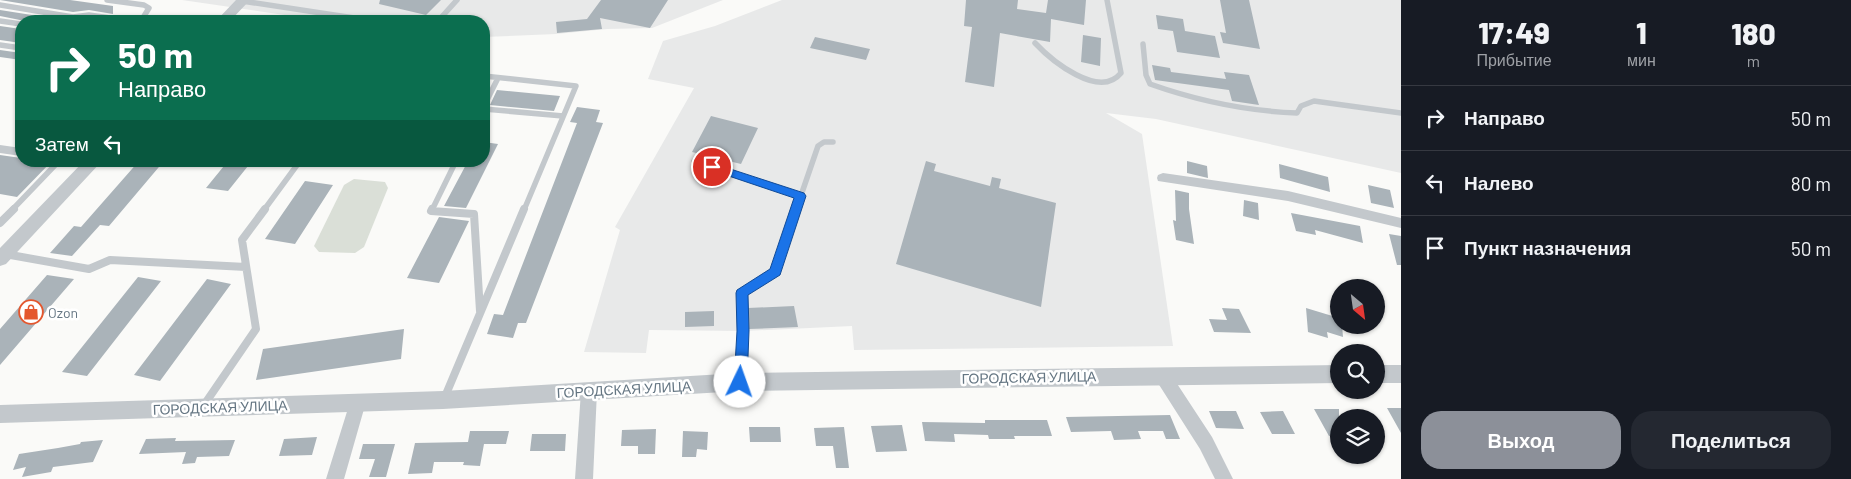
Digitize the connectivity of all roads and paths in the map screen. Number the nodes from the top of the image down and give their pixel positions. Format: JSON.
{"nodes":[{"id":1,"x":108,"y":0,"type":"edge"},
{"id":2,"x":457,"y":0,"type":"edge"},
{"id":3,"x":1107,"y":0,"type":"edge"},
{"id":4,"x":243,"y":1,"type":"edge"},
{"id":5,"x":0,"y":4,"type":"edge"},
{"id":6,"x":67,"y":15,"type":"edge"},
{"id":7,"x":145,"y":15,"type":"edge"},
{"id":8,"x":229,"y":15,"type":"edge"},
{"id":9,"x":335,"y":15,"type":"edge"},
{"id":10,"x":443,"y":15,"type":"edge"},
{"id":11,"x":0,"y":21,"type":"edge"},
{"id":12,"x":15,"y":23,"type":"edge"},
{"id":13,"x":1035,"y":43,"type":"dead end"},
{"id":14,"x":1143,"y":44,"type":"dead end"},
{"id":15,"x":0,"y":45,"type":"edge"},
{"id":16,"x":15,"y":47,"type":"edge"},
{"id":17,"x":490,"y":77,"type":"edge"},
{"id":18,"x":498,"y":78,"type":"junction"},
{"id":19,"x":490,"y":95,"type":"edge"},
{"id":20,"x":490,"y":109,"type":"edge"},
{"id":21,"x":1401,"y":113,"type":"edge"},
{"id":22,"x":563,"y":116,"type":"junction"},
{"id":23,"x":833,"y":142,"type":"dead end"},
{"id":24,"x":0,"y":149,"type":"edge"},
{"id":25,"x":15,"y":151,"type":"edge"},
{"id":26,"x":694,"y":161,"type":"dead end"},
{"id":27,"x":53,"y":167,"type":"edge"},
{"id":28,"x":87,"y":167,"type":"edge"},
{"id":29,"x":296,"y":167,"type":"edge"},
{"id":30,"x":453,"y":167,"type":"edge"},
{"id":31,"x":1163,"y":178,"type":"dead end"},
{"id":32,"x":800,"y":196,"type":"junction"},
{"id":33,"x":0,"y":223,"type":"edge"},
{"id":34,"x":1401,"y":223,"type":"edge"},
{"id":35,"x":2,"y":256,"type":"edge"},
{"id":36,"x":246,"y":267,"type":"junction"},
{"id":37,"x":480,"y":312,"type":"junction"},
{"id":38,"x":1330,"y":374,"type":"edge"},
{"id":39,"x":1385,"y":374,"type":"edge"},
{"id":40,"x":1401,"y":374,"type":"edge"},
{"id":41,"x":1162,"y":375,"type":"junction"},
{"id":42,"x":740,"y":382,"type":"junction"},
{"id":43,"x":589,"y":392,"type":"junction"},
{"id":44,"x":443,"y":400,"type":"junction"},
{"id":45,"x":358,"y":402,"type":"junction"},
{"id":46,"x":202,"y":408,"type":"junction"},
{"id":47,"x":0,"y":414,"type":"edge"},
{"id":48,"x":335,"y":479,"type":"edge"},
{"id":49,"x":584,"y":479,"type":"edge"},
{"id":50,"x":1224,"y":479,"type":"edge"}],
"edges":[{"from":1,"to":7,"type":"lane"},
{"from":2,"to":10,"type":"lane"},
{"from":3,"to":13,"type":"lane"},
{"from":4,"to":8,"type":"street"},
{"from":4,"to":9,"type":"lane"},
{"from":5,"to":6,"type":"lane"},
{"from":11,"to":12,"type":"lane"},
{"from":14,"to":21,"type":"lane"},
{"from":15,"to":16,"type":"lane"},
{"from":17,"to":18,"type":"lane"},
{"from":18,"to":19,"type":"lane"},
{"from":18,"to":22,"type":"lane"},
{"from":20,"to":22,"type":"lane"},
{"from":22,"to":37,"type":"lane"},
{"from":23,"to":32,"type":"lane"},
{"from":24,"to":25,"type":"street"},
{"from":26,"to":32,"type":"lane"},
{"from":27,"to":33,"type":"lane"},
{"from":28,"to":35,"type":"street"},
{"from":29,"to":36,"type":"lane"},
{"from":30,"to":37,"type":"lane"},
{"from":31,"to":34,"type":"street"},
{"from":32,"to":42,"type":"lane"},
{"from":35,"to":36,"type":"lane"},
{"from":36,"to":46,"type":"lane"},
{"from":37,"to":44,"type":"lane"},
{"from":38,"to":41,"type":"street","name":"ГОРОДСКАЯ УЛИЦА"},
{"from":39,"to":40,"type":"street"},
{"from":41,"to":42,"type":"street","name":"ГОРОДСКАЯ УЛИЦА"},
{"from":41,"to":50,"type":"street"},
{"from":42,"to":43,"type":"street","name":"ГОРОДСКАЯ УЛИЦА"},
{"from":43,"to":44,"type":"street","name":"ГОРОДСКАЯ УЛИЦА"},
{"from":43,"to":49,"type":"street"},
{"from":44,"to":45,"type":"street","name":"ГОРОДСКАЯ УЛИЦА"},
{"from":45,"to":46,"type":"street","name":"ГОРОДСКАЯ УЛИЦА"},
{"from":45,"to":48,"type":"street"},
{"from":46,"to":47,"type":"street","name":"ГОРОДСКАЯ УЛИЦА"}]}
